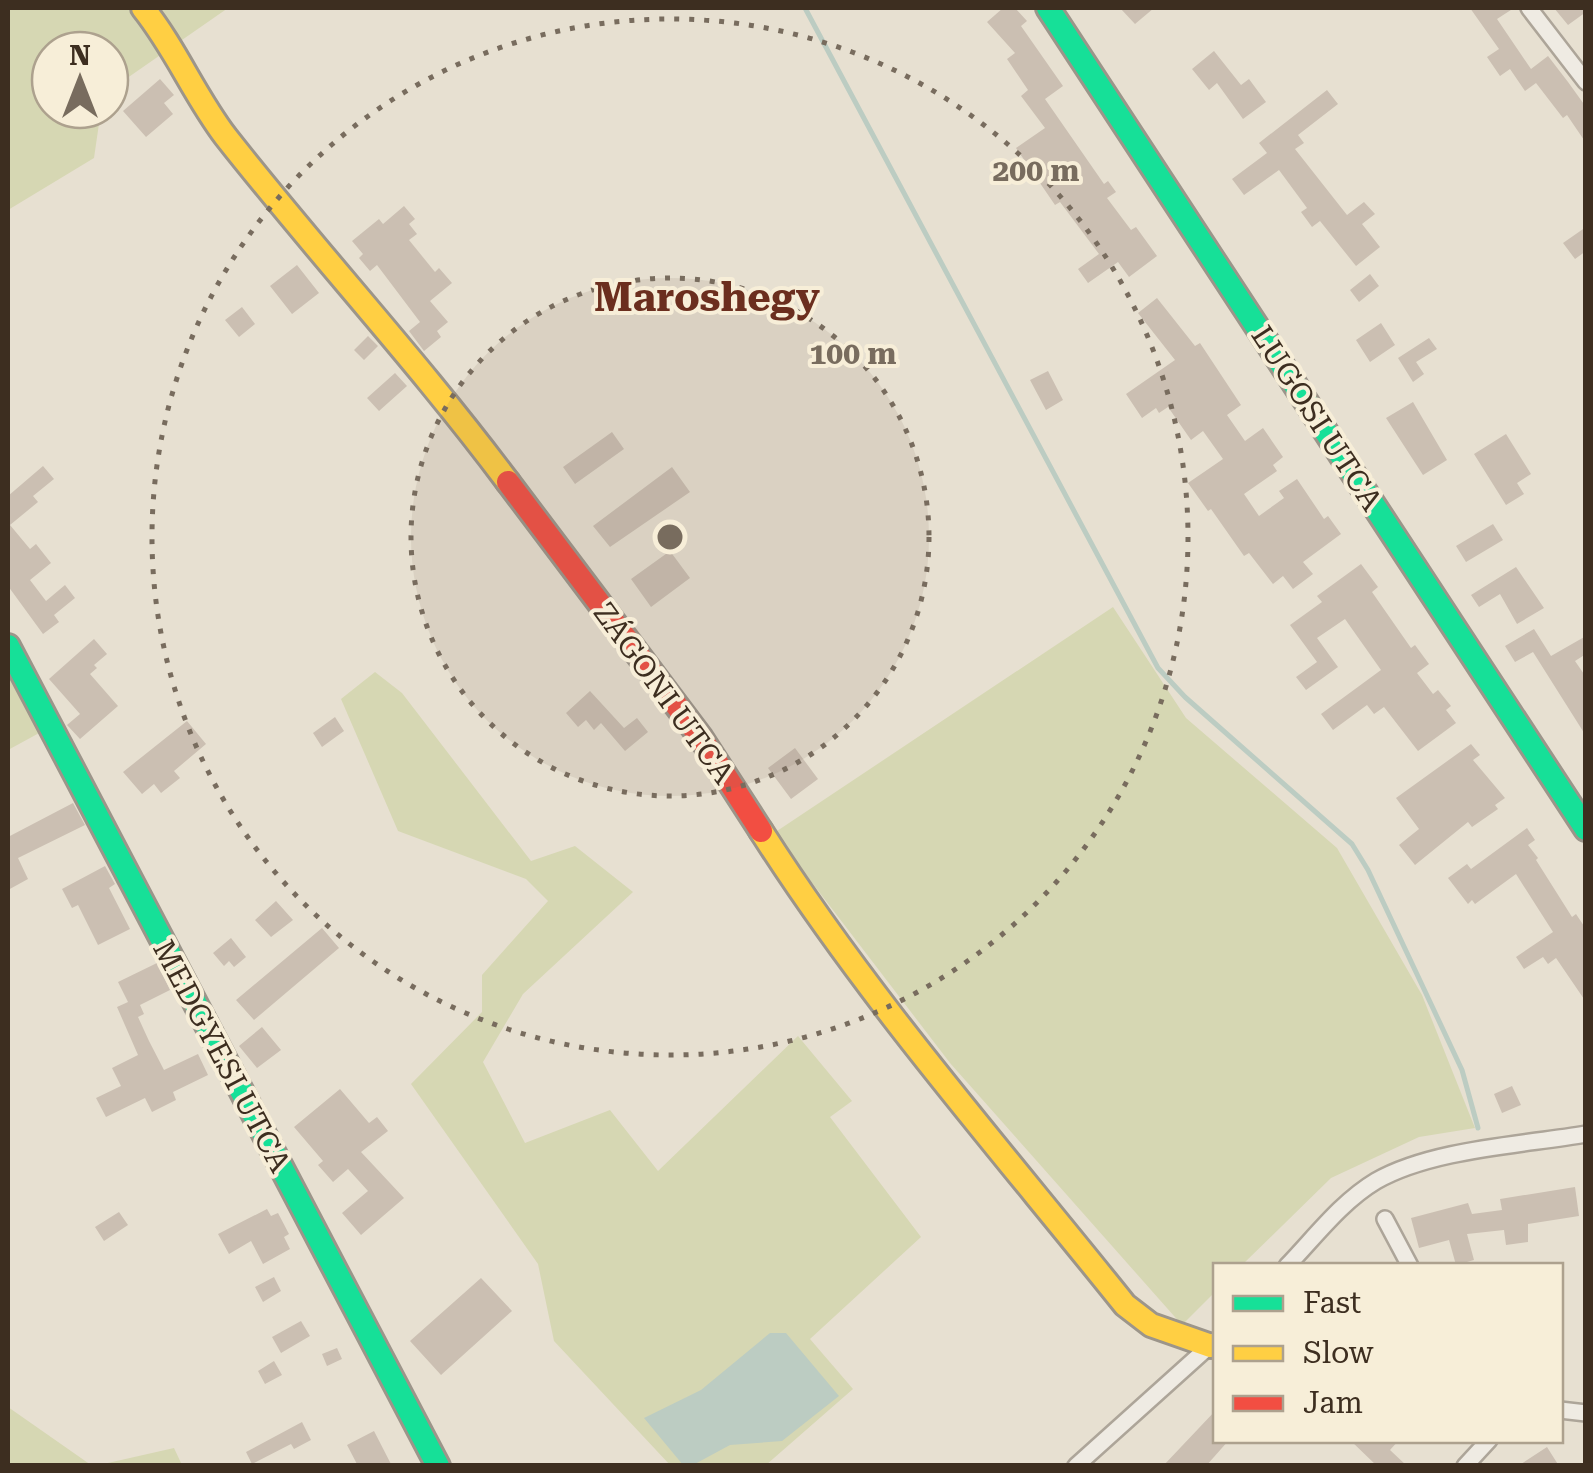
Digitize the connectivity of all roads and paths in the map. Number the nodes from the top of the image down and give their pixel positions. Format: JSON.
{"nodes":[{"id":1,"x":143,"y":8,"type":"edge"},
{"id":2,"x":1048,"y":8,"type":"edge"},
{"id":3,"x":1529,"y":8,"type":"edge"},
{"id":4,"x":1586,"y":82,"type":"edge"},
{"id":5,"x":8,"y":646,"type":"edge"},
{"id":6,"x":1586,"y":830,"type":"edge"},
{"id":7,"x":1586,"y":1134,"type":"edge"},
{"id":8,"x":1386,"y":1219,"type":"dead end"},
{"id":9,"x":1290,"y":1263,"type":"edge"},
{"id":10,"x":1408,"y":1263,"type":"edge"},
{"id":11,"x":1213,"y":1343,"type":"edge"},
{"id":12,"x":1486,"y":1443,"type":"edge"},
{"id":13,"x":438,"y":1466,"type":"edge"},
{"id":14,"x":1076,"y":1466,"type":"edge"},
{"id":15,"x":1465,"y":1466,"type":"edge"}],
"edges":[{"from":1,"to":11,"type":"street","name":"ZÁGONI UTCA"},
{"from":2,"to":6,"type":"street","name":"LUGOSI UTCA"},
{"from":3,"to":4,"type":"street"},
{"from":5,"to":13,"type":"street","name":"MEDGYESI UTCA"},
{"from":7,"to":9,"type":"street"},
{"from":8,"to":10,"type":"street"},
{"from":11,"to":14,"type":"street"},
{"from":12,"to":15,"type":"street"}]}
